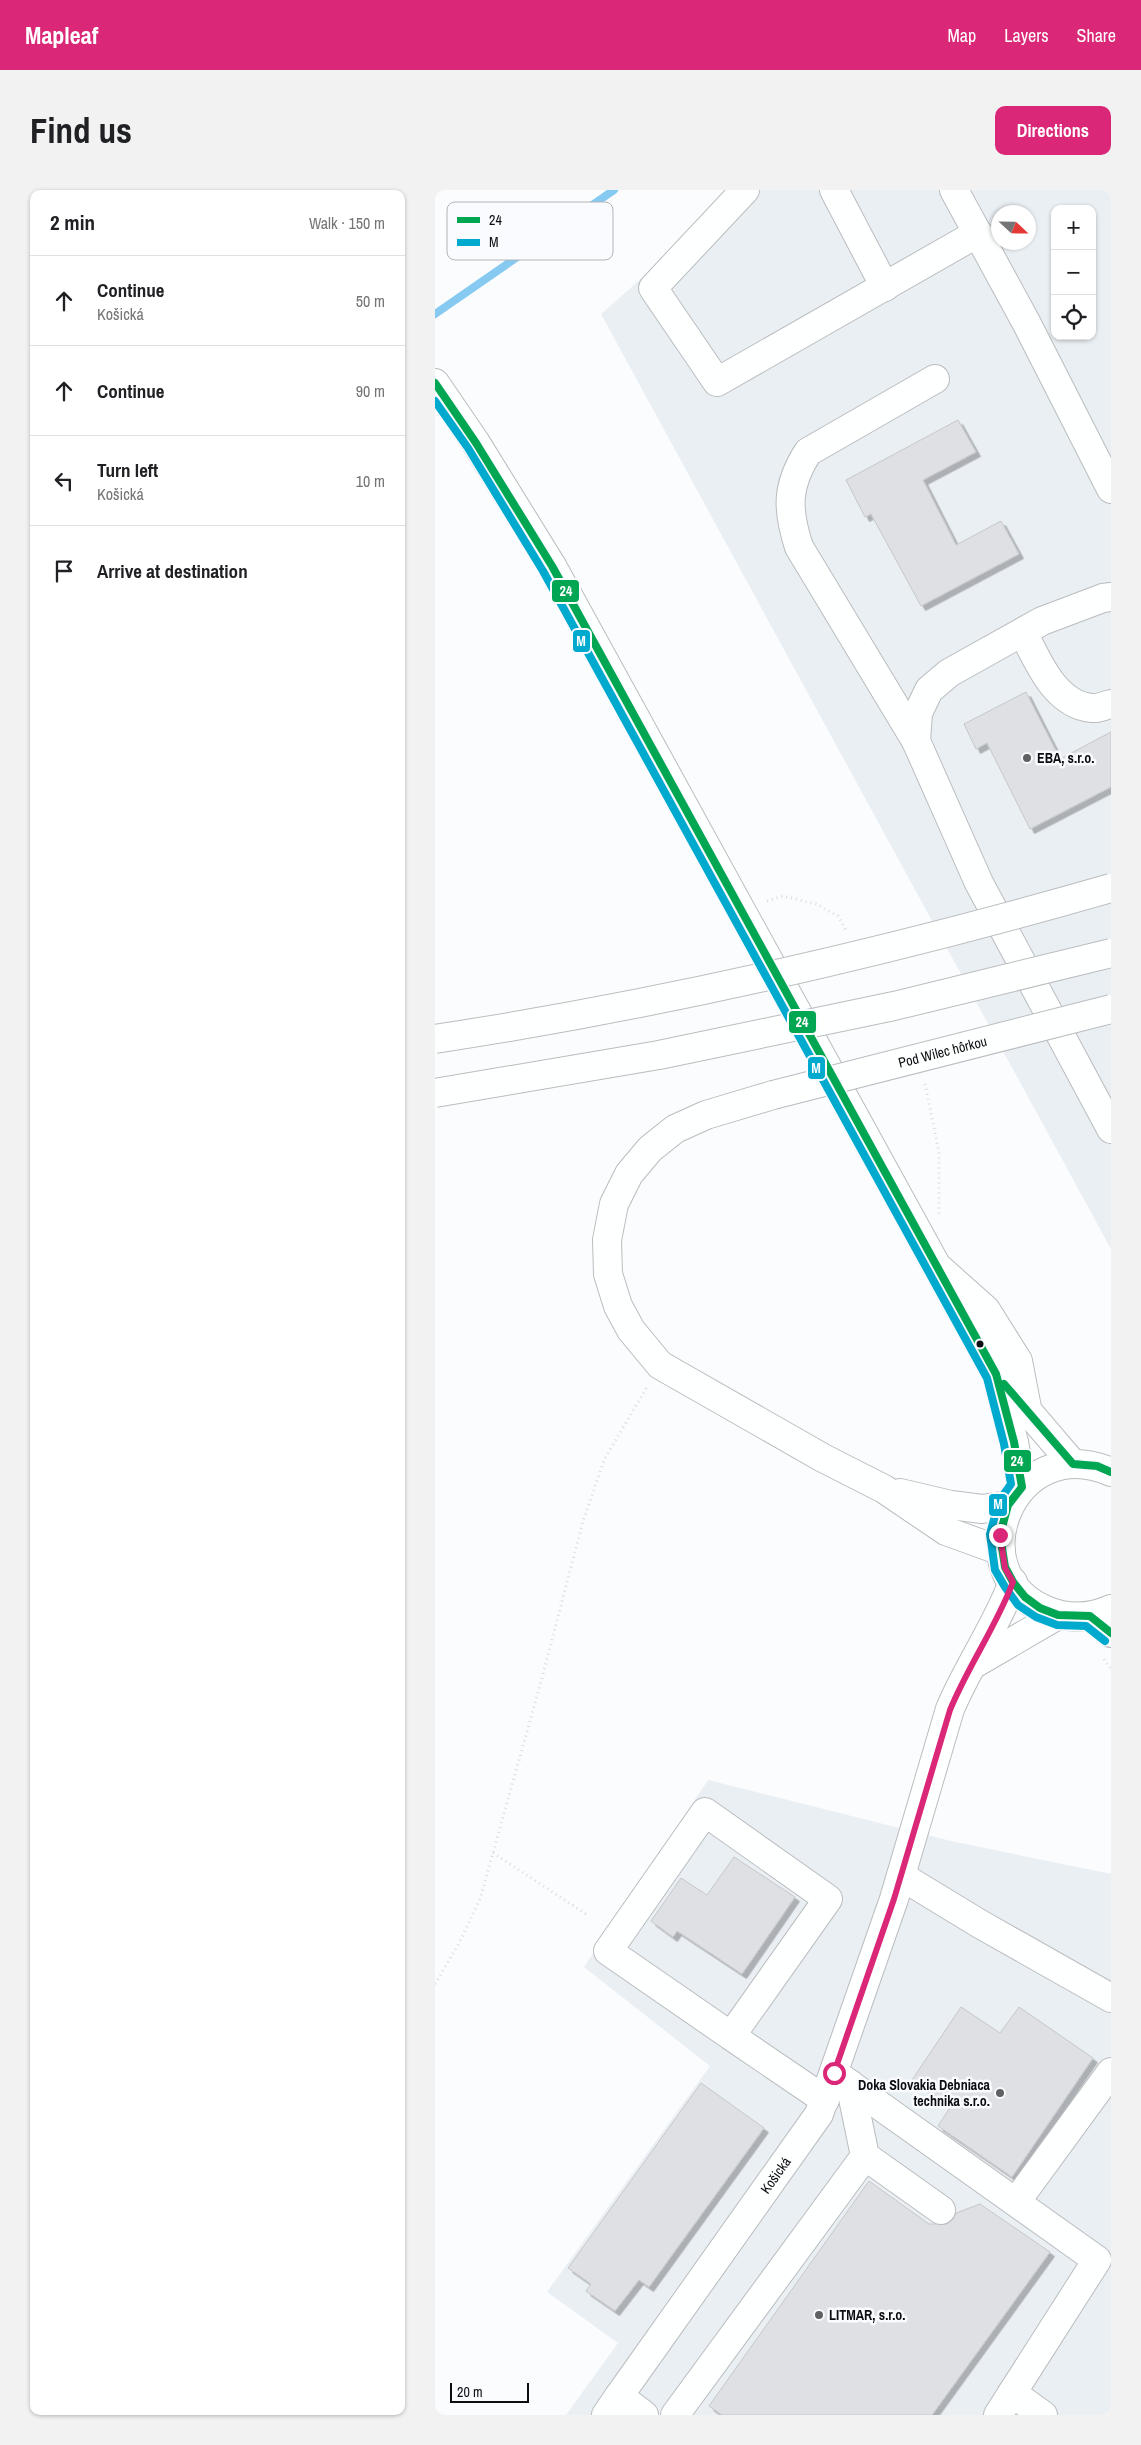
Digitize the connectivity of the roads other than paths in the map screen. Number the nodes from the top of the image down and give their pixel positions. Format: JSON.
{"nodes":[{"id":1,"x":745,"y":190,"type":"edge"},
{"id":2,"x":834,"y":190,"type":"edge"},
{"id":3,"x":954,"y":190,"type":"edge"},
{"id":4,"x":978,"y":233,"type":"junction"},
{"id":5,"x":885,"y":287,"type":"junction"},
{"id":6,"x":935,"y":379,"type":"dead end"},
{"id":7,"x":436,"y":384,"type":"edge"},
{"id":8,"x":1111,"y":489,"type":"edge"},
{"id":9,"x":1111,"y":597,"type":"edge"},
{"id":10,"x":1023,"y":632,"type":"junction"},
{"id":11,"x":1111,"y":704,"type":"edge"},
{"id":12,"x":916,"y":741,"type":"junction"},
{"id":13,"x":1111,"y":888,"type":"edge"},
{"id":14,"x":1111,"y":953,"type":"edge"},
{"id":15,"x":1111,"y":1009,"type":"edge"},
{"id":16,"x":435,"y":1039,"type":"edge"},
{"id":17,"x":435,"y":1093,"type":"edge"},
{"id":18,"x":1111,"y":1129,"type":"edge"},
{"id":19,"x":940,"y":1269,"type":"junction"},
{"id":20,"x":996,"y":1374,"type":"junction"},
{"id":21,"x":1028,"y":1413,"type":"junction"},
{"id":22,"x":1073,"y":1464,"type":"junction"},
{"id":23,"x":1111,"y":1472,"type":"edge"},
{"id":24,"x":884,"y":1489,"type":"junction"},
{"id":25,"x":1015,"y":1496,"type":"junction"},
{"id":26,"x":1001,"y":1551,"type":"junction"},
{"id":27,"x":1013,"y":1582,"type":"junction"},
{"id":28,"x":1100,"y":1612,"type":"edge"},
{"id":29,"x":1058,"y":1615,"type":"junction"},
{"id":30,"x":1107,"y":1645,"type":"edge"},
{"id":31,"x":974,"y":1664,"type":"junction"},
{"id":32,"x":897,"y":1888,"type":"junction"},
{"id":33,"x":1111,"y":1998,"type":"edge"},
{"id":34,"x":731,"y":2036,"type":"junction"},
{"id":35,"x":1111,"y":2072,"type":"edge"},
{"id":36,"x":842,"y":2078,"type":"junction"},
{"id":37,"x":825,"y":2100,"type":"junction"},
{"id":38,"x":865,"y":2156,"type":"junction"},
{"id":39,"x":1016,"y":2202,"type":"junction"},
{"id":40,"x":941,"y":2210,"type":"dead end"},
{"id":41,"x":1104,"y":2265,"type":"edge"},
{"id":42,"x":1005,"y":2404,"type":"edge"},
{"id":43,"x":612,"y":2406,"type":"edge"},
{"id":44,"x":644,"y":2415,"type":"edge"},
{"id":45,"x":675,"y":2415,"type":"edge"},
{"id":46,"x":1043,"y":2415,"type":"edge"}],
"edges":[{"from":1,"to":5,"type":"main road"},
{"from":2,"to":5,"type":"main road"},
{"from":3,"to":4,"type":"main road"},
{"from":4,"to":5,"type":"main road"},
{"from":4,"to":8,"type":"main road"},
{"from":6,"to":12,"type":"main road"},
{"from":7,"to":19,"type":"main road"},
{"from":9,"to":10,"type":"main road"},
{"from":10,"to":11,"type":"main road"},
{"from":10,"to":12,"type":"main road"},
{"from":12,"to":18,"type":"main road"},
{"from":13,"to":16,"type":"main road","bridge":true},
{"from":14,"to":17,"type":"main road","bridge":true},
{"from":15,"to":24,"type":"main road","name":"Pod Wilec hôrkou","bridge":true},
{"from":19,"to":20,"type":"main road"},
{"from":19,"to":21,"type":"main road"},
{"from":20,"to":21,"type":"main road"},
{"from":20,"to":25,"type":"main road"},
{"from":21,"to":22,"type":"main road"},
{"from":22,"to":23,"type":"main road"},
{"from":22,"to":25,"type":"main road"},
{"from":24,"to":25,"type":"main road"},
{"from":24,"to":26,"type":"main road"},
{"from":25,"to":26,"type":"main road"},
{"from":26,"to":27,"type":"main road"},
{"from":27,"to":29,"type":"main road"},
{"from":27,"to":31,"type":"main road","name":"Košická"},
{"from":28,"to":29,"type":"main road"},
{"from":28,"to":30,"type":"main road"},
{"from":29,"to":31,"type":"main road"},
{"from":31,"to":32,"type":"main road","name":"Košická"},
{"from":32,"to":33,"type":"main road"},
{"from":32,"to":36,"type":"main road","name":"Košická"},
{"from":34,"to":34,"type":"main road"},
{"from":34,"to":37,"type":"main road"},
{"from":35,"to":39,"type":"main road"},
{"from":36,"to":37,"type":"main road","name":"Košická"},
{"from":36,"to":38,"type":"main road"},
{"from":36,"to":39,"type":"main road"},
{"from":37,"to":43,"type":"main road","name":"Košická"},
{"from":38,"to":40,"type":"main road"},
{"from":38,"to":45,"type":"main road"},
{"from":39,"to":41,"type":"main road"},
{"from":41,"to":42,"type":"main road"},
{"from":42,"to":46,"type":"main road"},
{"from":43,"to":44,"type":"main road","name":"Košická"}]}
